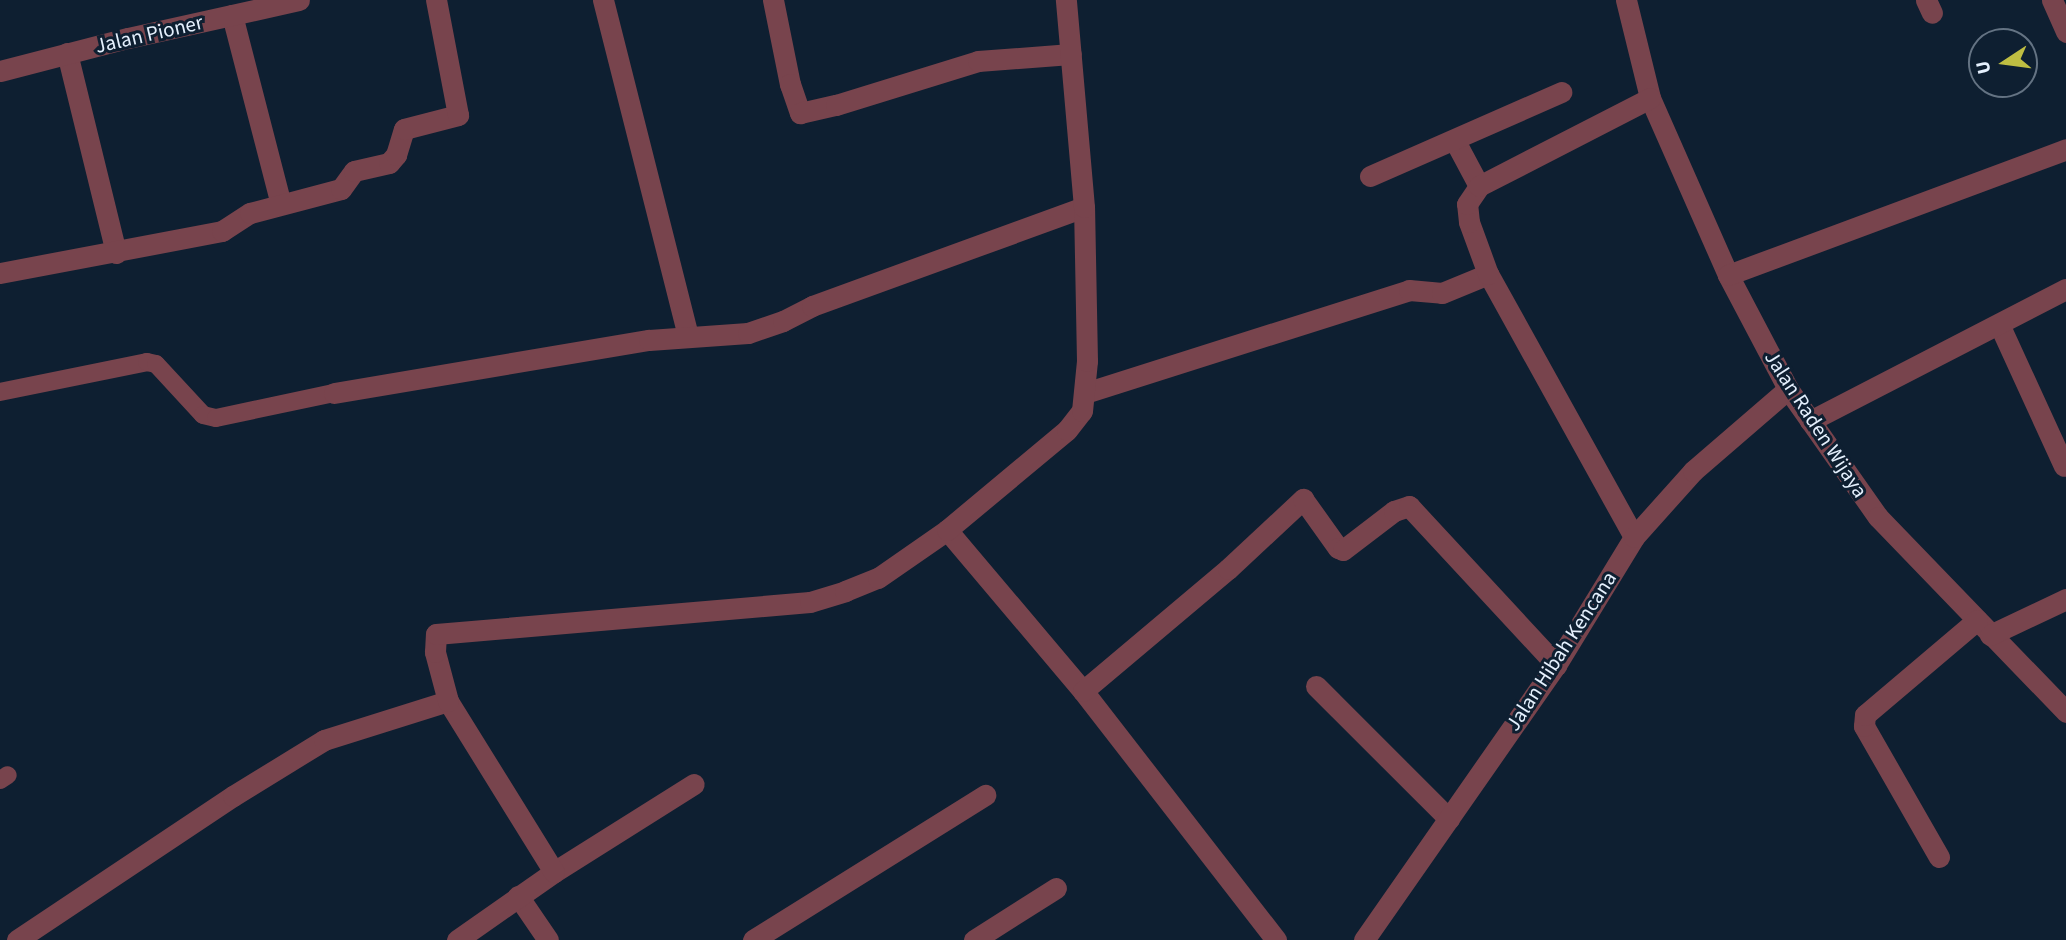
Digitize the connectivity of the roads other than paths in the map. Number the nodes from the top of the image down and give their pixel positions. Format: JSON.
{"nodes":[{"id":1,"x":299,"y":0,"type":"edge"},
{"id":2,"x":436,"y":0,"type":"edge"},
{"id":3,"x":603,"y":0,"type":"edge"},
{"id":4,"x":773,"y":0,"type":"edge"},
{"id":5,"x":1066,"y":0,"type":"edge"},
{"id":6,"x":1626,"y":0,"type":"edge"},
{"id":7,"x":2052,"y":0,"type":"edge"},
{"id":8,"x":232,"y":15,"type":"junction"},
{"id":9,"x":2066,"y":32,"type":"edge"},
{"id":10,"x":67,"y":53,"type":"junction"},
{"id":11,"x":1071,"y":54,"type":"junction"},
{"id":12,"x":0,"y":71,"type":"edge"},
{"id":13,"x":1561,"y":92,"type":"dead end"},
{"id":14,"x":1650,"y":98,"type":"junction"},
{"id":15,"x":1455,"y":141,"type":"junction"},
{"id":16,"x":2066,"y":149,"type":"edge"},
{"id":17,"x":1370,"y":176,"type":"dead end"},
{"id":18,"x":1479,"y":186,"type":"junction"},
{"id":19,"x":281,"y":204,"type":"junction"},
{"id":20,"x":1084,"y":208,"type":"junction"},
{"id":21,"x":116,"y":253,"type":"junction"},
{"id":22,"x":0,"y":274,"type":"edge"},
{"id":23,"x":1488,"y":274,"type":"junction"},
{"id":24,"x":1728,"y":275,"type":"junction"},
{"id":25,"x":2066,"y":289,"type":"edge"},
{"id":26,"x":1999,"y":324,"type":"junction"},
{"id":27,"x":688,"y":336,"type":"junction"},
{"id":28,"x":1788,"y":389,"type":"junction"},
{"id":29,"x":0,"y":392,"type":"edge"},
{"id":30,"x":334,"y":393,"type":"joint"},
{"id":31,"x":1085,"y":393,"type":"junction"},
{"id":32,"x":1810,"y":421,"type":"junction"},
{"id":33,"x":2064,"y":466,"type":"dead end"},
{"id":34,"x":947,"y":530,"type":"junction"},
{"id":35,"x":1634,"y":537,"type":"junction"},
{"id":36,"x":2066,"y":599,"type":"edge"},
{"id":37,"x":1984,"y":628,"type":"junction"},
{"id":38,"x":1556,"y":665,"type":"junction"},
{"id":39,"x":1316,"y":686,"type":"dead end"},
{"id":40,"x":1083,"y":691,"type":"junction"},
{"id":41,"x":447,"y":701,"type":"junction"},
{"id":42,"x":2066,"y":712,"type":"edge"},
{"id":43,"x":694,"y":784,"type":"dead end"},
{"id":44,"x":985,"y":795,"type":"dead end"},
{"id":45,"x":1448,"y":819,"type":"junction"},
{"id":46,"x":1939,"y":857,"type":"dead end"},
{"id":47,"x":554,"y":872,"type":"junction"},
{"id":48,"x":1056,"y":888,"type":"dead end"},
{"id":49,"x":518,"y":895,"type":"junction"},
{"id":50,"x":17,"y":940,"type":"edge"},
{"id":51,"x":457,"y":940,"type":"edge"},
{"id":52,"x":548,"y":940,"type":"edge"},
{"id":53,"x":753,"y":940,"type":"edge"},
{"id":54,"x":974,"y":940,"type":"edge"},
{"id":55,"x":1276,"y":940,"type":"edge"},
{"id":56,"x":1364,"y":940,"type":"edge"}],
"edges":[{"from":1,"to":8,"type":"street","name":"Jalan Pioner"},
{"from":2,"to":19,"type":"street"},
{"from":3,"to":27,"type":"street"},
{"from":4,"to":11,"type":"street"},
{"from":5,"to":11,"type":"street"},
{"from":6,"to":14,"type":"street","name":"Jalan Raden Wijaya"},
{"from":7,"to":9,"type":"street"},
{"from":8,"to":10,"type":"street","name":"Jalan Pioner"},
{"from":8,"to":19,"type":"street"},
{"from":10,"to":12,"type":"street","name":"Jalan Pioner"},
{"from":10,"to":21,"type":"street"},
{"from":11,"to":20,"type":"street"},
{"from":13,"to":15,"type":"street"},
{"from":14,"to":18,"type":"street"},
{"from":14,"to":24,"type":"street","name":"Jalan Raden Wijaya"},
{"from":15,"to":17,"type":"street"},
{"from":15,"to":18,"type":"street"},
{"from":16,"to":24,"type":"street"},
{"from":18,"to":23,"type":"street"},
{"from":19,"to":21,"type":"street"},
{"from":20,"to":27,"type":"street"},
{"from":20,"to":31,"type":"street"},
{"from":21,"to":22,"type":"street"},
{"from":23,"to":31,"type":"street"},
{"from":23,"to":35,"type":"street"},
{"from":24,"to":28,"type":"street","name":"Jalan Raden Wijaya"},
{"from":25,"to":26,"type":"street"},
{"from":26,"to":32,"type":"street"},
{"from":26,"to":33,"type":"street"},
{"from":27,"to":30,"type":"street"},
{"from":28,"to":32,"type":"street","name":"Jalan Raden Wijaya"},
{"from":28,"to":35,"type":"street","name":"Jalan Hibah Kencana"},
{"from":29,"to":30,"type":"lane"},
{"from":31,"to":34,"type":"street"},
{"from":32,"to":37,"type":"street","name":"Jalan Raden Wijaya"},
{"from":34,"to":40,"type":"street"},
{"from":34,"to":41,"type":"street"},
{"from":35,"to":38,"type":"street","name":"Jalan Hibah Kencana"},
{"from":36,"to":37,"type":"street"},
{"from":37,"to":42,"type":"street","name":"Jalan Raden Wijaya"},
{"from":37,"to":46,"type":"street"},
{"from":38,"to":40,"type":"street"},
{"from":38,"to":45,"type":"street","name":"Jalan Hibah Kencana"},
{"from":39,"to":45,"type":"street"},
{"from":40,"to":55,"type":"street"},
{"from":41,"to":47,"type":"street"},
{"from":41,"to":50,"type":"street"},
{"from":43,"to":47,"type":"street"},
{"from":44,"to":53,"type":"street"},
{"from":45,"to":56,"type":"street","name":"Jalan Hibah Kencana"},
{"from":47,"to":49,"type":"street"},
{"from":48,"to":54,"type":"street"},
{"from":49,"to":51,"type":"street"},
{"from":49,"to":52,"type":"street"}]}
